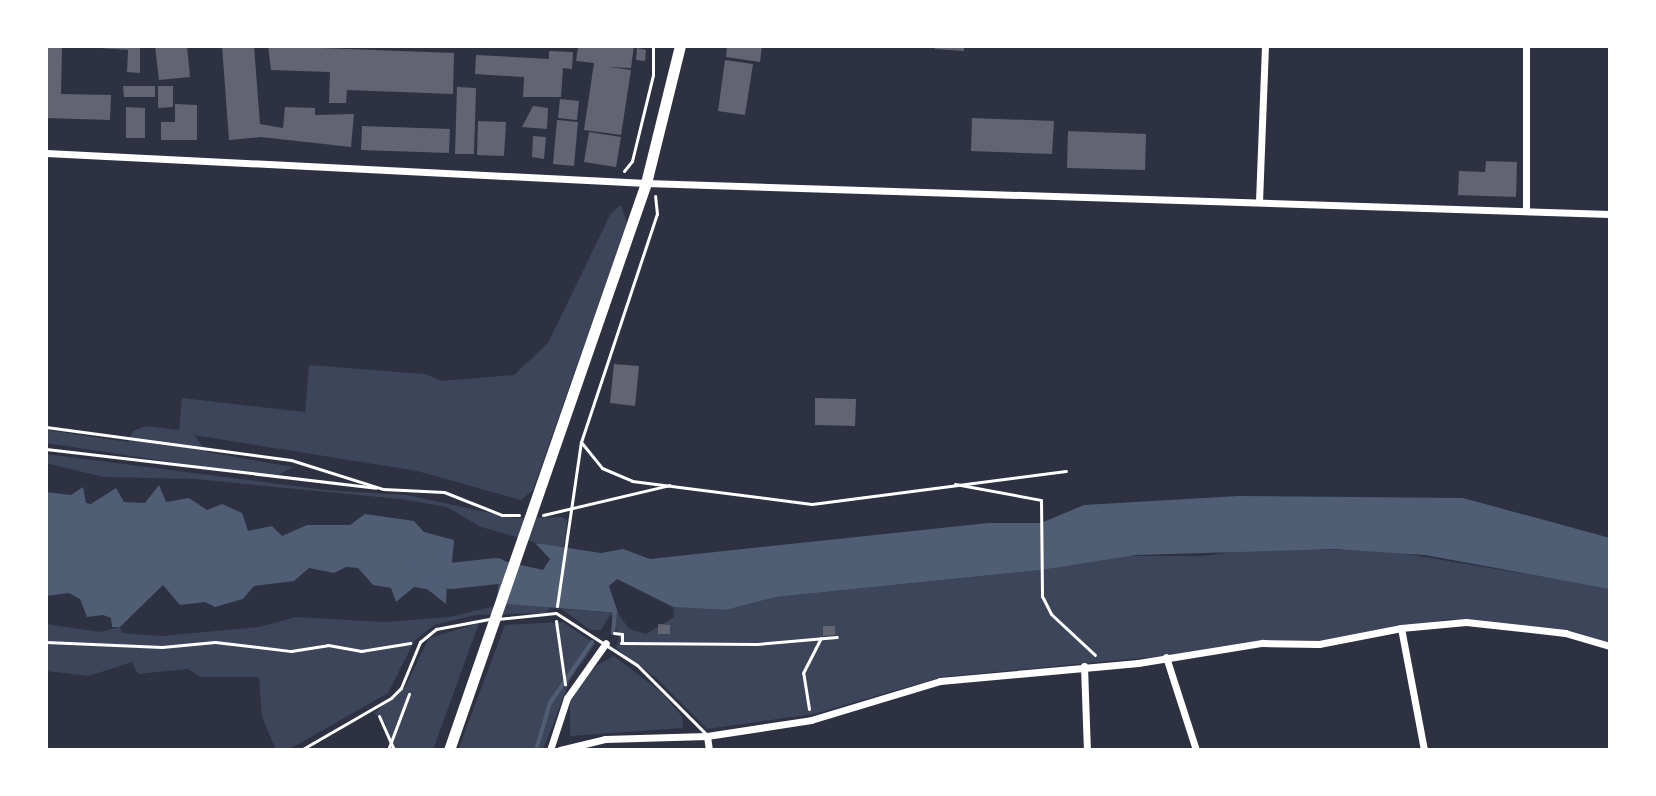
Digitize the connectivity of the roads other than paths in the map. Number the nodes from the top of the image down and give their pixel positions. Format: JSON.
{"nodes":[{"id":1,"x":680,"y":46,"type":"edge"},
{"id":2,"x":1265,"y":46,"type":"edge"},
{"id":3,"x":1526,"y":46,"type":"edge"},
{"id":4,"x":46,"y":153,"type":"edge"},
{"id":5,"x":646,"y":183,"type":"junction"},
{"id":6,"x":1259,"y":202,"type":"junction"},
{"id":7,"x":1526,"y":209,"type":"junction"},
{"id":8,"x":1610,"y":214,"type":"edge"},
{"id":9,"x":1401,"y":628,"type":"junction"},
{"id":10,"x":606,"y":643,"type":"junction"},
{"id":11,"x":1610,"y":646,"type":"edge"},
{"id":12,"x":1166,"y":657,"type":"junction"},
{"id":13,"x":1084,"y":666,"type":"junction"},
{"id":14,"x":707,"y":736,"type":"junction"},
{"id":15,"x":301,"y":750,"type":"edge"},
{"id":16,"x":449,"y":750,"type":"edge"},
{"id":17,"x":550,"y":750,"type":"edge"},
{"id":18,"x":560,"y":750,"type":"edge"},
{"id":19,"x":709,"y":750,"type":"edge"},
{"id":20,"x":1087,"y":750,"type":"edge"},
{"id":21,"x":1196,"y":750,"type":"edge"},
{"id":22,"x":1424,"y":750,"type":"edge"}],
"edges":[{"from":1,"to":5,"type":"main road"},
{"from":2,"to":6,"type":"street"},
{"from":3,"to":7,"type":"street"},
{"from":4,"to":5,"type":"street"},
{"from":5,"to":6,"type":"street"},
{"from":5,"to":16,"type":"main road"},
{"from":6,"to":7,"type":"street"},
{"from":7,"to":8,"type":"street"},
{"from":9,"to":11,"type":"street"},
{"from":9,"to":12,"type":"street"},
{"from":9,"to":22,"type":"street"},
{"from":10,"to":14,"type":"lane"},
{"from":10,"to":15,"type":"lane"},
{"from":10,"to":17,"type":"street"},
{"from":12,"to":13,"type":"street"},
{"from":12,"to":21,"type":"street"},
{"from":13,"to":14,"type":"street"},
{"from":13,"to":20,"type":"street"},
{"from":14,"to":18,"type":"street"},
{"from":14,"to":19,"type":"street"}]}
